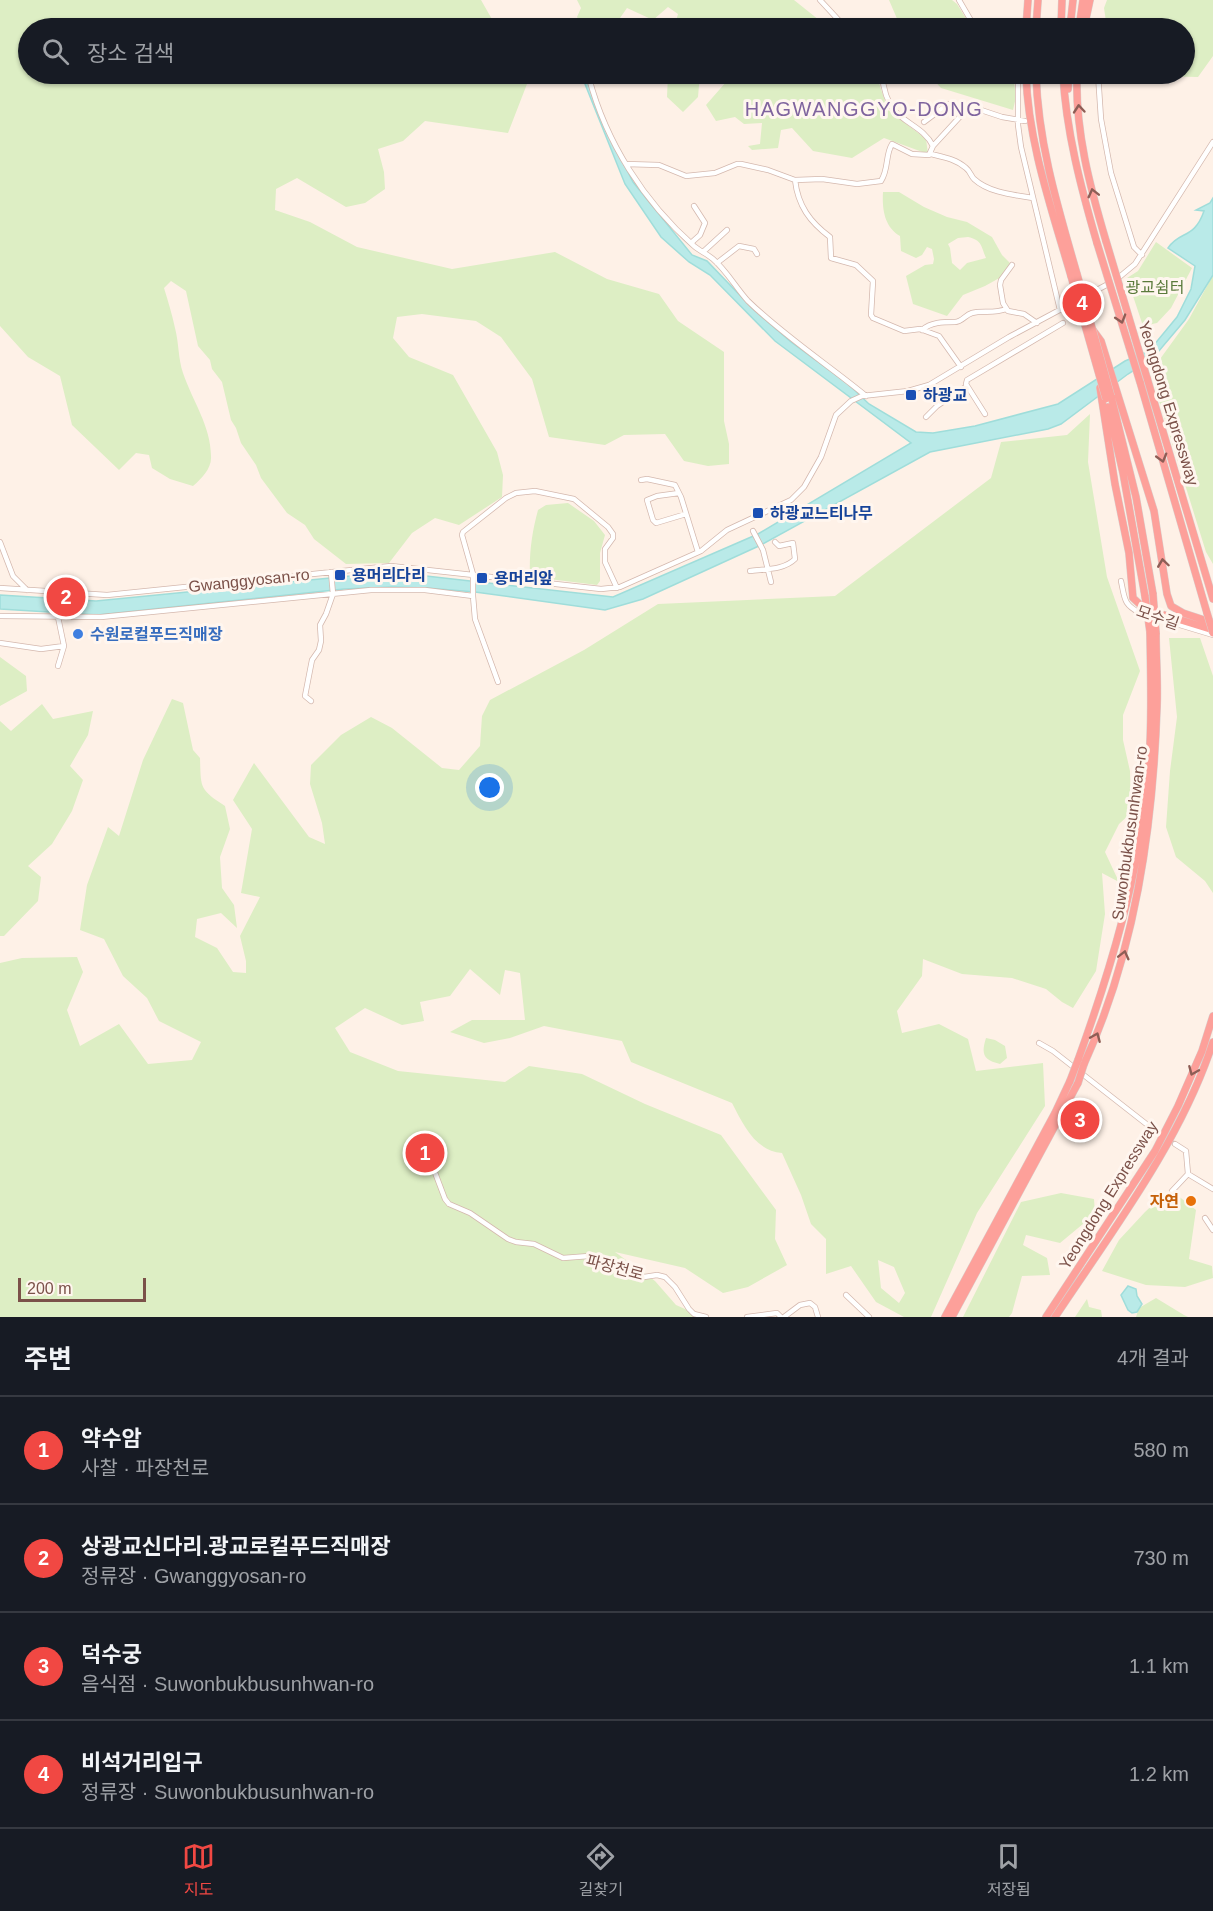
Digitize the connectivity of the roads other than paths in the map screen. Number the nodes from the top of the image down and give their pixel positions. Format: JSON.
{"nodes":[{"id":1,"x":820,"y":0,"type":"edge"},
{"id":2,"x":959,"y":0,"type":"edge"},
{"id":3,"x":1028,"y":0,"type":"edge"},
{"id":4,"x":1038,"y":0,"type":"edge"},
{"id":5,"x":1062,"y":0,"type":"edge"},
{"id":6,"x":1073,"y":0,"type":"edge"},
{"id":7,"x":1083,"y":0,"type":"edge"},
{"id":8,"x":1090,"y":0,"type":"edge"},
{"id":9,"x":837,"y":18,"type":"edge"},
{"id":10,"x":969,"y":18,"type":"edge"},
{"id":11,"x":1027,"y":18,"type":"edge"},
{"id":12,"x":1037,"y":18,"type":"edge"},
{"id":13,"x":1061,"y":18,"type":"edge"},
{"id":14,"x":1071,"y":18,"type":"edge"},
{"id":15,"x":1080,"y":18,"type":"edge"},
{"id":16,"x":1086,"y":18,"type":"edge"},
{"id":17,"x":591,"y":84,"type":"edge"},
{"id":18,"x":884,"y":84,"type":"edge"},
{"id":19,"x":1019,"y":84,"type":"edge"},
{"id":20,"x":1027,"y":84,"type":"edge"},
{"id":21,"x":1036,"y":84,"type":"edge"},
{"id":22,"x":1064,"y":84,"type":"edge"},
{"id":23,"x":1069,"y":84,"type":"edge"},
{"id":24,"x":1078,"y":84,"type":"edge"},
{"id":25,"x":1099,"y":84,"type":"edge"},
{"id":26,"x":967,"y":109,"type":"junction"},
{"id":27,"x":1021,"y":121,"type":"junction"},
{"id":28,"x":924,"y":122,"type":"dead end"},
{"id":29,"x":1213,"y":142,"type":"edge"},
{"id":30,"x":933,"y":146,"type":"junction"},
{"id":31,"x":1073,"y":148,"type":"junction"},
{"id":32,"x":931,"y":154,"type":"junction"},
{"id":33,"x":626,"y":164,"type":"junction"},
{"id":34,"x":795,"y":180,"type":"junction"},
{"id":35,"x":1034,"y":198,"type":"junction"},
{"id":36,"x":694,"y":206,"type":"dead end"},
{"id":37,"x":727,"y":230,"type":"dead end"},
{"id":38,"x":691,"y":243,"type":"junction"},
{"id":39,"x":703,"y":252,"type":"junction"},
{"id":40,"x":757,"y":254,"type":"dead end"},
{"id":41,"x":1142,"y":255,"type":"junction"},
{"id":42,"x":717,"y":263,"type":"junction"},
{"id":43,"x":1011,"y":265,"type":"dead end"},
{"id":44,"x":1074,"y":275,"type":"junction"},
{"id":45,"x":1006,"y":309,"type":"junction"},
{"id":46,"x":1060,"y":310,"type":"junction"},
{"id":47,"x":1036,"y":323,"type":"junction"},
{"id":48,"x":1063,"y":323,"type":"dead end"},
{"id":49,"x":922,"y":330,"type":"junction"},
{"id":50,"x":1017,"y":333,"type":"junction"},
{"id":51,"x":1024,"y":346,"type":"junction"},
{"id":52,"x":961,"y":367,"type":"junction"},
{"id":53,"x":1144,"y":380,"type":"junction"},
{"id":54,"x":967,"y":386,"type":"junction"},
{"id":55,"x":864,"y":396,"type":"junction"},
{"id":56,"x":1109,"y":397,"type":"junction"},
{"id":57,"x":985,"y":414,"type":"dead end"},
{"id":58,"x":927,"y":417,"type":"dead end"},
{"id":59,"x":641,"y":480,"type":"dead end"},
{"id":60,"x":680,"y":493,"type":"junction"},
{"id":61,"x":686,"y":514,"type":"junction"},
{"id":62,"x":754,"y":533,"type":"dead end"},
{"id":63,"x":776,"y":542,"type":"dead end"},
{"id":64,"x":0,"y":543,"type":"edge"},
{"id":65,"x":698,"y":552,"type":"junction"},
{"id":66,"x":768,"y":569,"type":"junction"},
{"id":67,"x":750,"y":571,"type":"dead end"},
{"id":68,"x":331,"y":574,"type":"junction"},
{"id":69,"x":473,"y":576,"type":"junction"},
{"id":70,"x":1121,"y":581,"type":"dead end"},
{"id":71,"x":771,"y":582,"type":"dead end"},
{"id":72,"x":0,"y":588,"type":"edge"},
{"id":73,"x":617,"y":588,"type":"junction"},
{"id":74,"x":27,"y":590,"type":"junction"},
{"id":75,"x":333,"y":594,"type":"junction"},
{"id":76,"x":473,"y":595,"type":"junction"},
{"id":77,"x":77,"y":597,"type":"junction"},
{"id":78,"x":1213,"y":599,"type":"edge"},
{"id":79,"x":60,"y":615,"type":"junction"},
{"id":80,"x":0,"y":616,"type":"edge"},
{"id":81,"x":1213,"y":623,"type":"edge"},
{"id":82,"x":1213,"y":633,"type":"edge"},
{"id":83,"x":0,"y":643,"type":"edge"},
{"id":84,"x":64,"y":646,"type":"junction"},
{"id":85,"x":58,"y":666,"type":"dead end"},
{"id":86,"x":498,"y":682,"type":"dead end"},
{"id":87,"x":311,"y":701,"type":"dead end"},
{"id":88,"x":1213,"y":1016,"type":"edge"},
{"id":89,"x":1213,"y":1042,"type":"edge"},
{"id":90,"x":1039,"y":1043,"type":"dead end"},
{"id":91,"x":1154,"y":1130,"type":"tunnel mouth"},
{"id":92,"x":1175,"y":1144,"type":"tunnel mouth"},
{"id":93,"x":434,"y":1170,"type":"dead end"},
{"id":94,"x":1188,"y":1173,"type":"junction"},
{"id":95,"x":1213,"y":1189,"type":"edge"},
{"id":96,"x":1172,"y":1191,"type":"dead end"},
{"id":97,"x":1205,"y":1218,"type":"dead end"},
{"id":98,"x":1213,"y":1230,"type":"edge"},
{"id":99,"x":846,"y":1295,"type":"dead end"},
{"id":100,"x":949,"y":1316,"type":"edge"},
{"id":101,"x":706,"y":1317,"type":"edge"},
{"id":102,"x":747,"y":1317,"type":"edge"},
{"id":103,"x":783,"y":1317,"type":"edge"},
{"id":104,"x":818,"y":1317,"type":"edge"},
{"id":105,"x":869,"y":1317,"type":"edge"},
{"id":106,"x":1046,"y":1317,"type":"edge"},
{"id":107,"x":1055,"y":1317,"type":"edge"}],
"edges":[{"from":1,"to":9,"type":"street"},
{"from":2,"to":10,"type":"street"},
{"from":3,"to":11,"type":"highway"},
{"from":4,"to":12,"type":"highway"},
{"from":5,"to":13,"type":"highway"},
{"from":6,"to":14,"type":"highway"},
{"from":7,"to":15,"type":"highway"},
{"from":8,"to":16,"type":"highway"},
{"from":17,"to":33,"type":"street"},
{"from":18,"to":30,"type":"street"},
{"from":19,"to":27,"type":"street"},
{"from":20,"to":44,"type":"highway","name":"Suwonbukbusunhwan-ro"},
{"from":21,"to":44,"type":"highway","name":"Suwonbukbusunhwan-ro"},
{"from":22,"to":31,"type":"highway","name":"Yeongdong Expressway"},
{"from":23,"to":31,"type":"highway","name":"Yeongdong Expressway"},
{"from":53,"to":24,"type":"highway","name":"Yeongdong Expressway","one_way":true,"bridge":true},
{"from":25,"to":41,"type":"street"},
{"from":26,"to":27,"type":"street"},
{"from":26,"to":28,"type":"street"},
{"from":26,"to":30,"type":"street"},
{"from":27,"to":35,"type":"street"},
{"from":29,"to":41,"type":"street","name":"Gwanggyosan-ro"},
{"from":30,"to":32,"type":"street"},
{"from":31,"to":53,"type":"highway","name":"Yeongdong Expressway","one_way":true,"bridge":true},
{"from":32,"to":34,"type":"street"},
{"from":32,"to":35,"type":"street"},
{"from":33,"to":34,"type":"street"},
{"from":33,"to":38,"type":"street"},
{"from":34,"to":49,"type":"street"},
{"from":35,"to":46,"type":"street"},
{"from":36,"to":38,"type":"street"},
{"from":37,"to":39,"type":"street"},
{"from":38,"to":39,"type":"street"},
{"from":39,"to":42,"type":"street"},
{"from":40,"to":42,"type":"street"},
{"from":41,"to":46,"type":"street","name":"Gwanggyosan-ro"},
{"from":42,"to":55,"type":"street"},
{"from":43,"to":45,"type":"street"},
{"from":44,"to":56,"type":"highway","name":"Suwonbukbusunhwan-ro","bridge":true},
{"from":44,"to":56,"type":"highway","name":"Suwonbukbusunhwan-ro","bridge":true},
{"from":45,"to":47,"type":"street"},
{"from":45,"to":49,"type":"street"},
{"from":46,"to":47,"type":"street","name":"Gwanggyosan-ro"},
{"from":47,"to":50,"type":"street","name":"Gwanggyosan-ro"},
{"from":48,"to":51,"type":"street"},
{"from":49,"to":52,"type":"street"},
{"from":50,"to":51,"type":"street"},
{"from":50,"to":52,"type":"street","name":"Gwanggyosan-ro"},
{"from":51,"to":54,"type":"street"},
{"from":52,"to":55,"type":"street","name":"Gwanggyosan-ro"},
{"from":53,"to":78,"type":"highway","name":"Yeongdong Expressway"},
{"from":53,"to":82,"type":"highway","name":"Yeongdong Expressway","one_way":true,"bridge":true},
{"from":54,"to":57,"type":"street"},
{"from":54,"to":58,"type":"street"},
{"from":55,"to":65,"type":"street","name":"Gwanggyosan-ro"},
{"from":81,"to":56,"type":"highway","one_way":true},
{"from":56,"to":82,"type":"highway"},
{"from":56,"to":100,"type":"highway","name":"Suwonbukbusunhwan-ro","bridge":true},
{"from":59,"to":60,"type":"street"},
{"from":60,"to":61,"type":"street"},
{"from":60,"to":61,"type":"street"},
{"from":61,"to":65,"type":"street"},
{"from":62,"to":66,"type":"street"},
{"from":63,"to":66,"type":"street"},
{"from":64,"to":74,"type":"street"},
{"from":65,"to":73,"type":"street","name":"Gwanggyosan-ro"},
{"from":66,"to":67,"type":"street"},
{"from":66,"to":71,"type":"street"},
{"from":68,"to":69,"type":"street","name":"Gwanggyosan-ro"},
{"from":68,"to":75,"type":"street"},
{"from":68,"to":77,"type":"street","name":"Gwanggyosan-ro"},
{"from":69,"to":73,"type":"street","name":"Gwanggyosan-ro"},
{"from":69,"to":73,"type":"street"},
{"from":69,"to":76,"type":"street"},
{"from":70,"to":82,"type":"street","name":"모수길"},
{"from":72,"to":74,"type":"street","name":"Gwanggyosan-ro"},
{"from":74,"to":77,"type":"street","name":"Gwanggyosan-ro"},
{"from":75,"to":76,"type":"street"},
{"from":75,"to":79,"type":"street"},
{"from":75,"to":87,"type":"street"},
{"from":76,"to":86,"type":"street"},
{"from":77,"to":79,"type":"street"},
{"from":79,"to":80,"type":"street"},
{"from":79,"to":84,"type":"street"},
{"from":83,"to":84,"type":"street"},
{"from":84,"to":85,"type":"street"},
{"from":88,"to":106,"type":"highway","name":"Yeongdong Expressway","one_way":true},
{"from":89,"to":107,"type":"highway","name":"Yeongdong Expressway"},
{"from":90,"to":91,"type":"street"},
{"from":92,"to":94,"type":"street"},
{"from":93,"to":101,"type":"street","name":"파장천로"},
{"from":94,"to":95,"type":"street"},
{"from":94,"to":96,"type":"street"},
{"from":97,"to":98,"type":"street"},
{"from":99,"to":105,"type":"street"},
{"from":102,"to":103,"type":"street"},
{"from":103,"to":104,"type":"street"}]}
